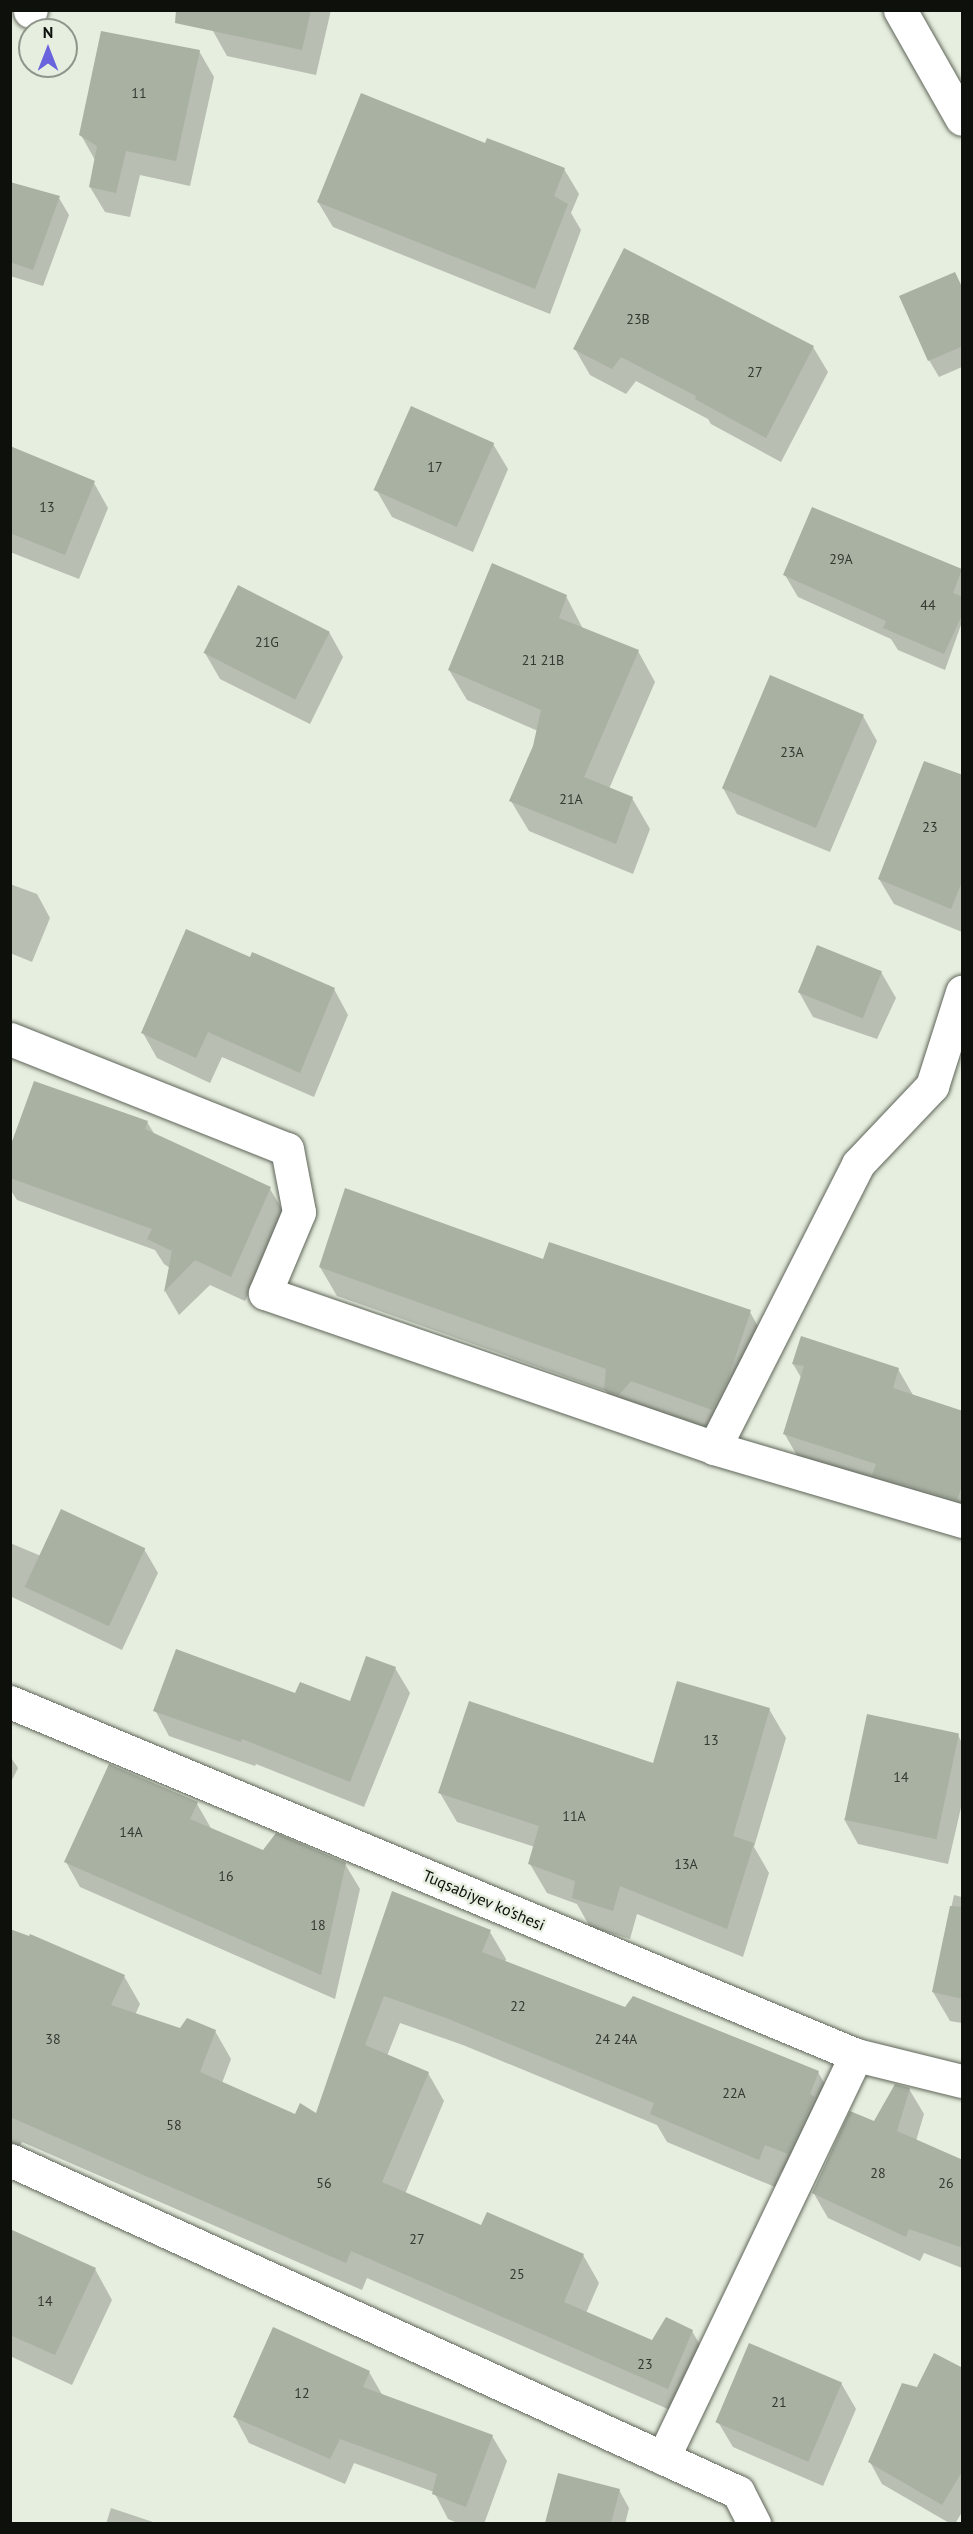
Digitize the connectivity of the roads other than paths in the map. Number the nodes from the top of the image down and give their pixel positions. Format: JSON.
{"nodes":[{"id":1,"x":900,"y":10,"type":"edge"},
{"id":2,"x":963,"y":120,"type":"edge"},
{"id":3,"x":963,"y":992,"type":"edge"},
{"id":4,"x":10,"y":1038,"type":"edge"},
{"id":5,"x":714,"y":1448,"type":"junction"},
{"id":6,"x":963,"y":1521,"type":"edge"},
{"id":7,"x":10,"y":1702,"type":"edge"},
{"id":8,"x":856,"y":2055,"type":"junction"},
{"id":9,"x":963,"y":2081,"type":"edge"},
{"id":10,"x":10,"y":2160,"type":"edge"},
{"id":11,"x":663,"y":2458,"type":"junction"},
{"id":12,"x":754,"y":2523,"type":"edge"}],
"edges":[{"from":1,"to":2,"type":"street"},
{"from":3,"to":5,"type":"street"},
{"from":4,"to":5,"type":"street"},
{"from":5,"to":6,"type":"street"},
{"from":7,"to":8,"type":"street","name":"Tuqsabiyev ko'shesi"},
{"from":8,"to":9,"type":"street","name":"Tuqsabiyev ko'shesi"},
{"from":8,"to":11,"type":"street"},
{"from":10,"to":11,"type":"street"},
{"from":11,"to":12,"type":"street"}]}
